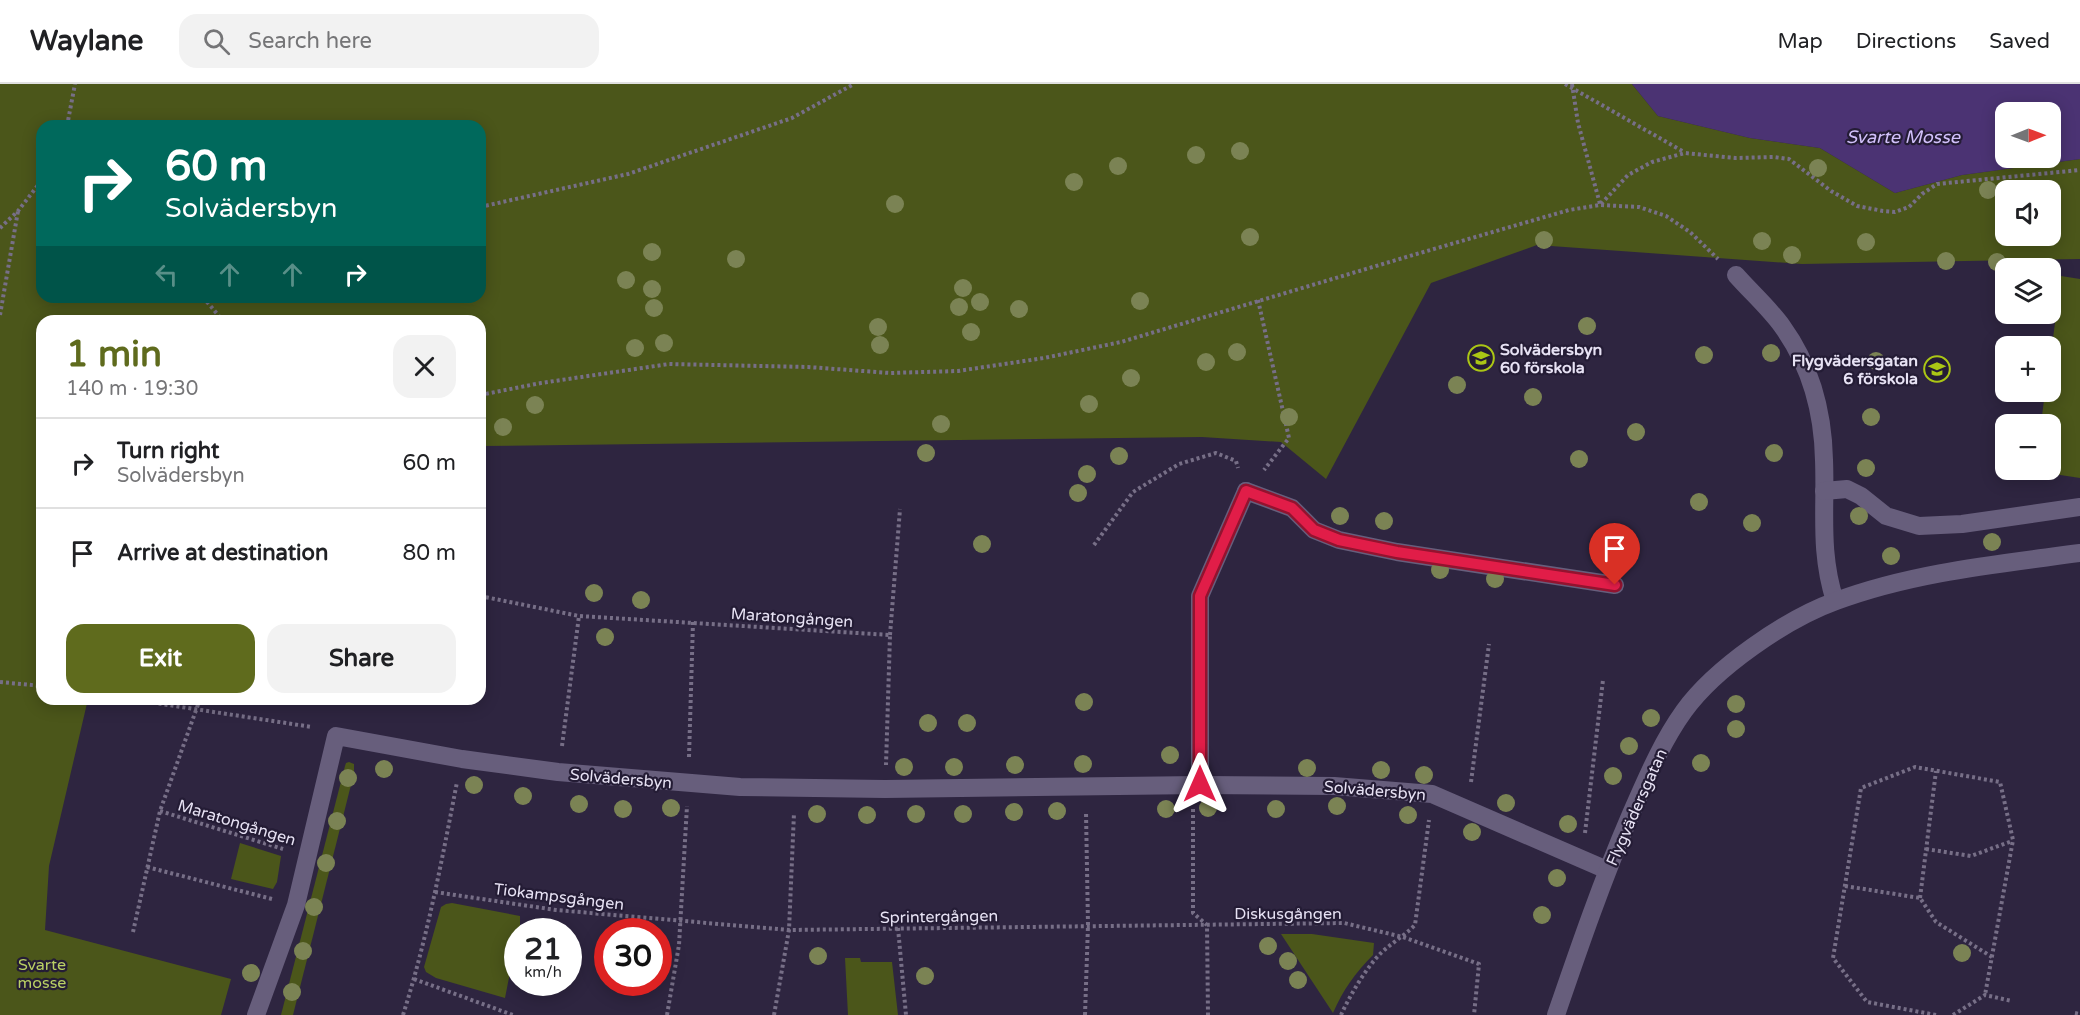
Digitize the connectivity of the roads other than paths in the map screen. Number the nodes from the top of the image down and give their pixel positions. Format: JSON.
{"nodes":[{"id":1,"x":1736,"y":275,"type":"road end"},
{"id":2,"x":1824,"y":491,"type":"junction"},
{"id":3,"x":2080,"y":507,"type":"edge"},
{"id":4,"x":2080,"y":553,"type":"edge"},
{"id":5,"x":1615,"y":585,"type":"dead end"},
{"id":6,"x":1834,"y":601,"type":"junction"},
{"id":7,"x":1196,"y":785,"type":"junction"},
{"id":8,"x":1607,"y":870,"type":"junction"},
{"id":9,"x":256,"y":1015,"type":"edge"},
{"id":10,"x":1556,"y":1015,"type":"edge"}],
"edges":[{"from":1,"to":2,"type":"street"},
{"from":2,"to":3,"type":"street"},
{"from":2,"to":6,"type":"street"},
{"from":4,"to":6,"type":"street","name":"Flygvädersgatan"},
{"from":5,"to":7,"type":"street"},
{"from":6,"to":8,"type":"street","name":"Flygvädersgatan"},
{"from":7,"to":8,"type":"street","name":"Solvädersbyn"},
{"from":7,"to":9,"type":"street","name":"Solvädersbyn"},
{"from":8,"to":10,"type":"street","name":"Flygvädersgatan"}]}
